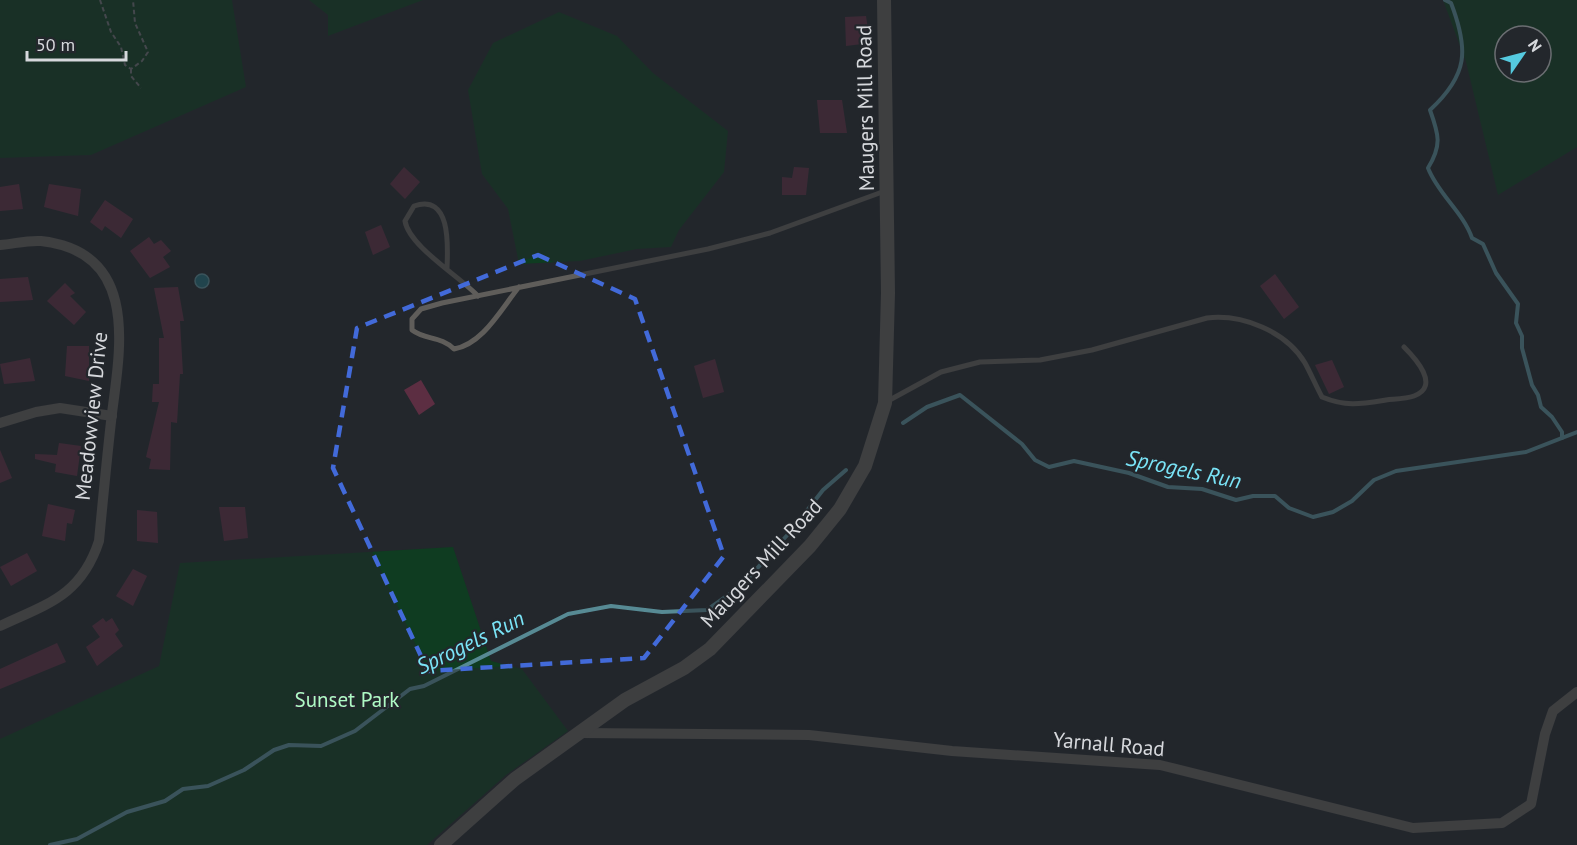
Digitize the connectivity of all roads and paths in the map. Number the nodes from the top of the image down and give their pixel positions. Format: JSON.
{"nodes":[{"id":1,"x":100,"y":0,"type":"edge"},
{"id":2,"x":133,"y":0,"type":"edge"},
{"id":3,"x":884,"y":0,"type":"edge"},
{"id":4,"x":131,"y":69,"type":"junction"},
{"id":5,"x":141,"y":88,"type":"dead end"},
{"id":6,"x":887,"y":191,"type":"junction"},
{"id":7,"x":0,"y":245,"type":"edge"},
{"id":8,"x":447,"y":268,"type":"junction"},
{"id":9,"x":519,"y":287,"type":"junction"},
{"id":10,"x":478,"y":296,"type":"junction"},
{"id":11,"x":1404,"y":347,"type":"dead end"},
{"id":12,"x":885,"y":403,"type":"junction"},
{"id":13,"x":112,"y":416,"type":"junction"},
{"id":14,"x":0,"y":423,"type":"edge"},
{"id":15,"x":0,"y":626,"type":"edge"},
{"id":16,"x":1577,"y":692,"type":"edge"},
{"id":17,"x":581,"y":733,"type":"junction"},
{"id":18,"x":441,"y":845,"type":"edge"}],
"edges":[{"from":1,"to":4,"type":"path"},
{"from":2,"to":4,"type":"path"},
{"from":3,"to":6,"type":"street","name":"Maugers Mill Road"},
{"from":4,"to":5,"type":"path"},
{"from":6,"to":9,"type":"lane"},
{"from":6,"to":12,"type":"street","name":"Maugers Mill Road"},
{"from":7,"to":13,"type":"street","name":"Meadowview Drive"},
{"from":8,"to":8,"type":"lane"},
{"from":8,"to":10,"type":"lane"},
{"from":9,"to":10,"type":"lane"},
{"from":9,"to":10,"type":"lane"},
{"from":11,"to":12,"type":"lane"},
{"from":12,"to":17,"type":"street","name":"Maugers Mill Road"},
{"from":13,"to":14,"type":"street"},
{"from":13,"to":15,"type":"street","name":"Meadowview Drive"},
{"from":16,"to":17,"type":"street","name":"Yarnall Road"},
{"from":17,"to":18,"type":"street","name":"Maugers Mill Road"}]}
